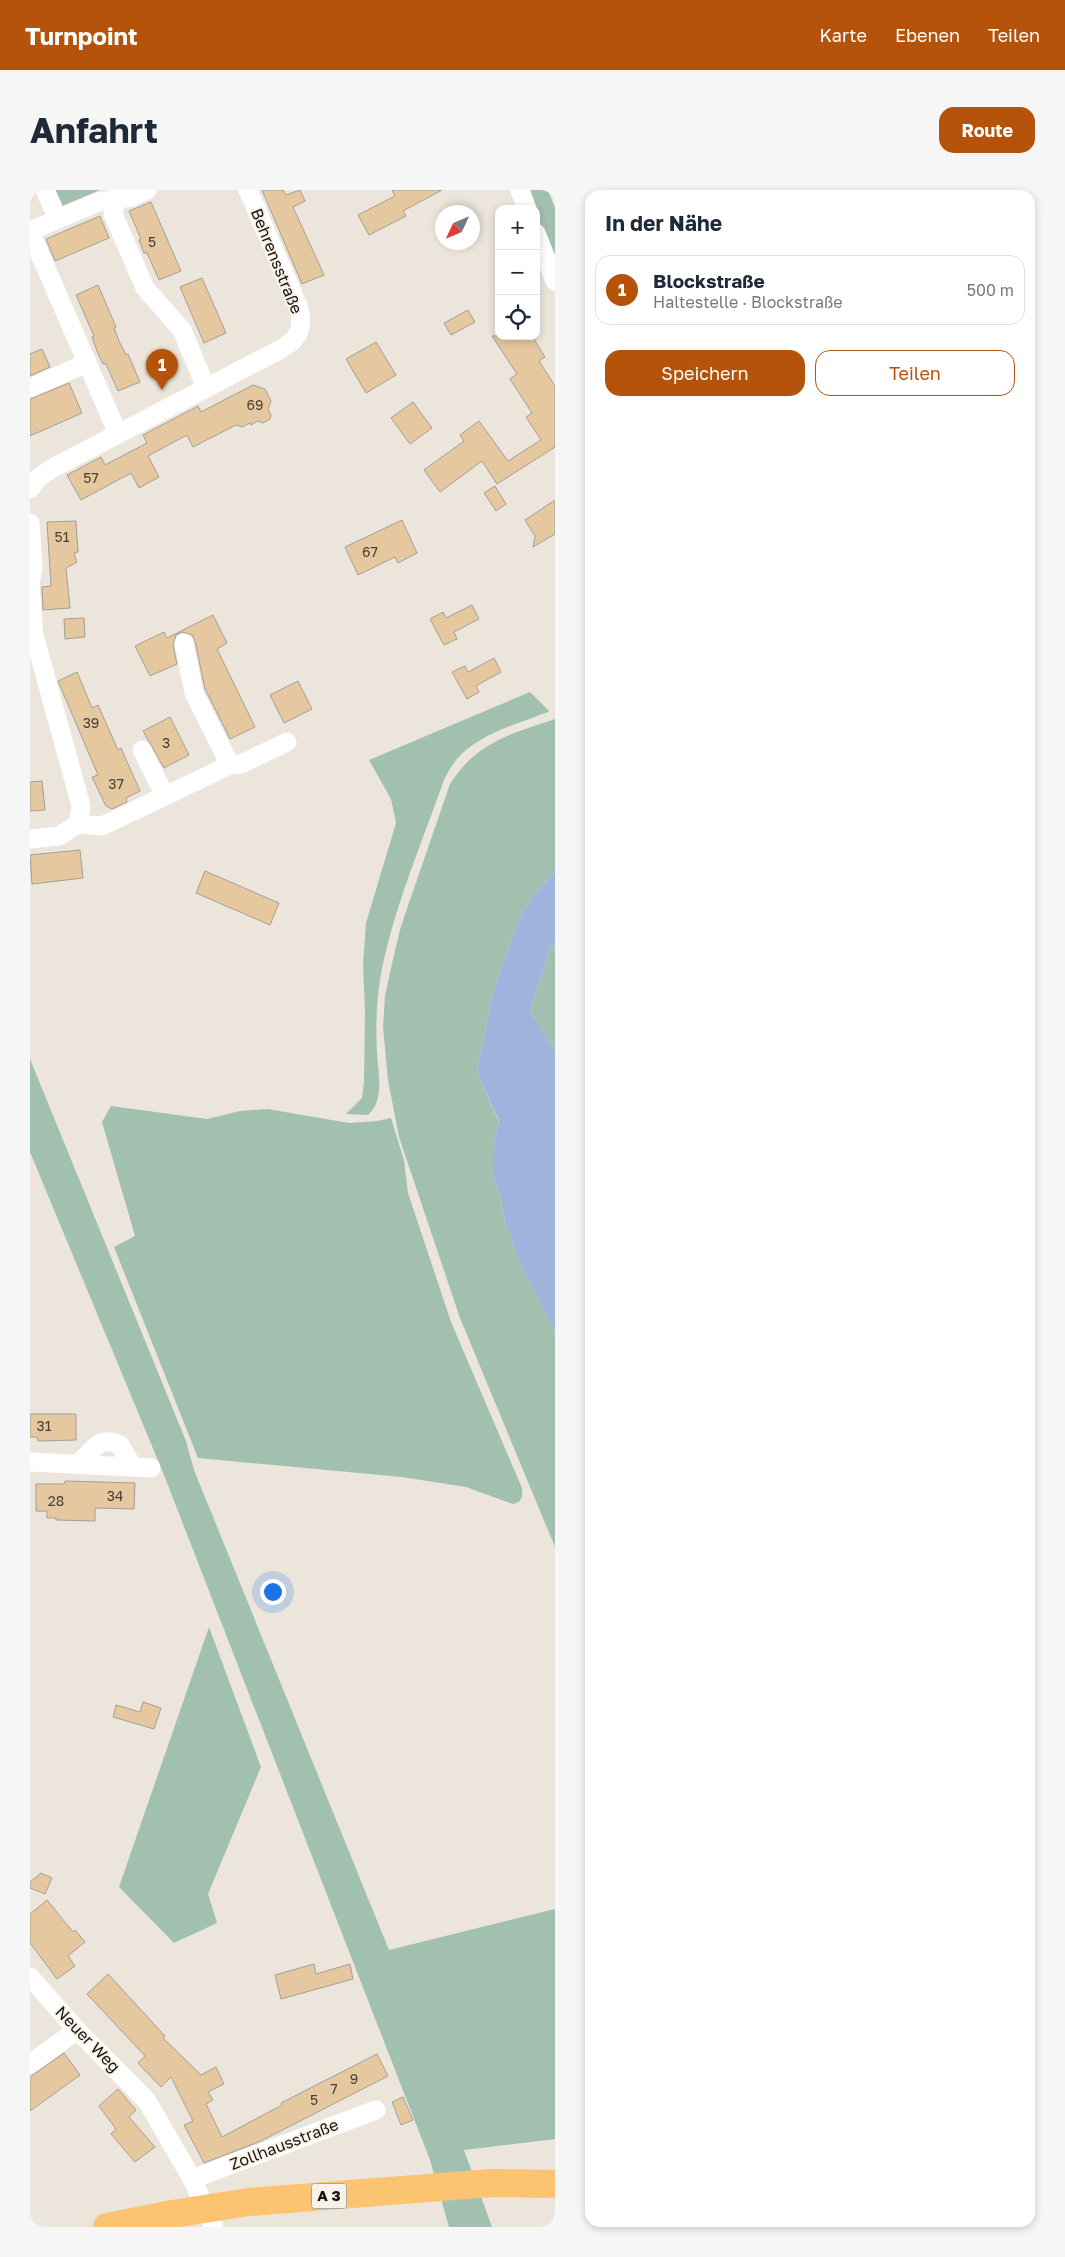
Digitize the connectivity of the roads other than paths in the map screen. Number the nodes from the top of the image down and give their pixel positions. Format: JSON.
{"nodes":[{"id":1,"x":45,"y":190,"type":"edge"},
{"id":2,"x":147,"y":190,"type":"edge"},
{"id":3,"x":248,"y":190,"type":"edge"},
{"id":4,"x":520,"y":190,"type":"edge"},
{"id":5,"x":117,"y":194,"type":"edge"},
{"id":6,"x":526,"y":205,"type":"edge"},
{"id":7,"x":58,"y":219,"type":"junction"},
{"id":8,"x":30,"y":231,"type":"edge"},
{"id":9,"x":540,"y":243,"type":"edge"},
{"id":10,"x":555,"y":281,"type":"edge"},
{"id":11,"x":88,"y":364,"type":"junction"},
{"id":12,"x":30,"y":388,"type":"edge"},
{"id":13,"x":206,"y":388,"type":"junction"},
{"id":14,"x":118,"y":434,"type":"junction"},
{"id":15,"x":30,"y":489,"type":"edge"},
{"id":16,"x":30,"y":523,"type":"edge"},
{"id":17,"x":30,"y":584,"type":"edge"},
{"id":18,"x":184,"y":643,"type":"dead end"},
{"id":19,"x":287,"y":742,"type":"dead end"},
{"id":20,"x":142,"y":750,"type":"dead end"},
{"id":21,"x":230,"y":764,"type":"junction"},
{"id":22,"x":165,"y":796,"type":"junction"},
{"id":23,"x":78,"y":824,"type":"junction"},
{"id":24,"x":30,"y":839,"type":"edge"},
{"id":25,"x":30,"y":1462,"type":"edge"},
{"id":26,"x":142,"y":1467,"type":"dead end"},
{"id":27,"x":30,"y":1976,"type":"edge"},
{"id":28,"x":78,"y":2030,"type":"junction"},
{"id":29,"x":30,"y":2064,"type":"edge"},
{"id":30,"x":376,"y":2110,"type":"dead end"},
{"id":31,"x":192,"y":2179,"type":"junction"},
{"id":32,"x":555,"y":2184,"type":"edge"},
{"id":33,"x":107,"y":2227,"type":"edge"},
{"id":34,"x":214,"y":2227,"type":"edge"}],
"edges":[{"from":1,"to":7,"type":"street"},
{"from":2,"to":5,"type":"street"},
{"from":3,"to":13,"type":"street","name":"Behrensstraße"},
{"from":4,"to":6,"type":"street"},
{"from":5,"to":7,"type":"street"},
{"from":5,"to":13,"type":"street"},
{"from":7,"to":8,"type":"street"},
{"from":8,"to":11,"type":"street"},
{"from":9,"to":10,"type":"street"},
{"from":11,"to":12,"type":"street"},
{"from":11,"to":14,"type":"street"},
{"from":13,"to":14,"type":"street"},
{"from":14,"to":15,"type":"street"},
{"from":16,"to":17,"type":"street"},
{"from":17,"to":23,"type":"street"},
{"from":18,"to":21,"type":"street"},
{"from":19,"to":21,"type":"street"},
{"from":20,"to":22,"type":"street"},
{"from":21,"to":22,"type":"street"},
{"from":22,"to":23,"type":"street"},
{"from":23,"to":24,"type":"street"},
{"from":25,"to":26,"type":"street"},
{"from":27,"to":28,"type":"street","name":"Neuer Weg"},
{"from":28,"to":29,"type":"street"},
{"from":28,"to":31,"type":"street","name":"Neuer Weg"},
{"from":30,"to":31,"type":"street","name":"Zollhausstraße"},
{"from":31,"to":34,"type":"street","name":"Neuer Weg"},
{"from":32,"to":33,"type":"highway","number":"A 3"}]}
